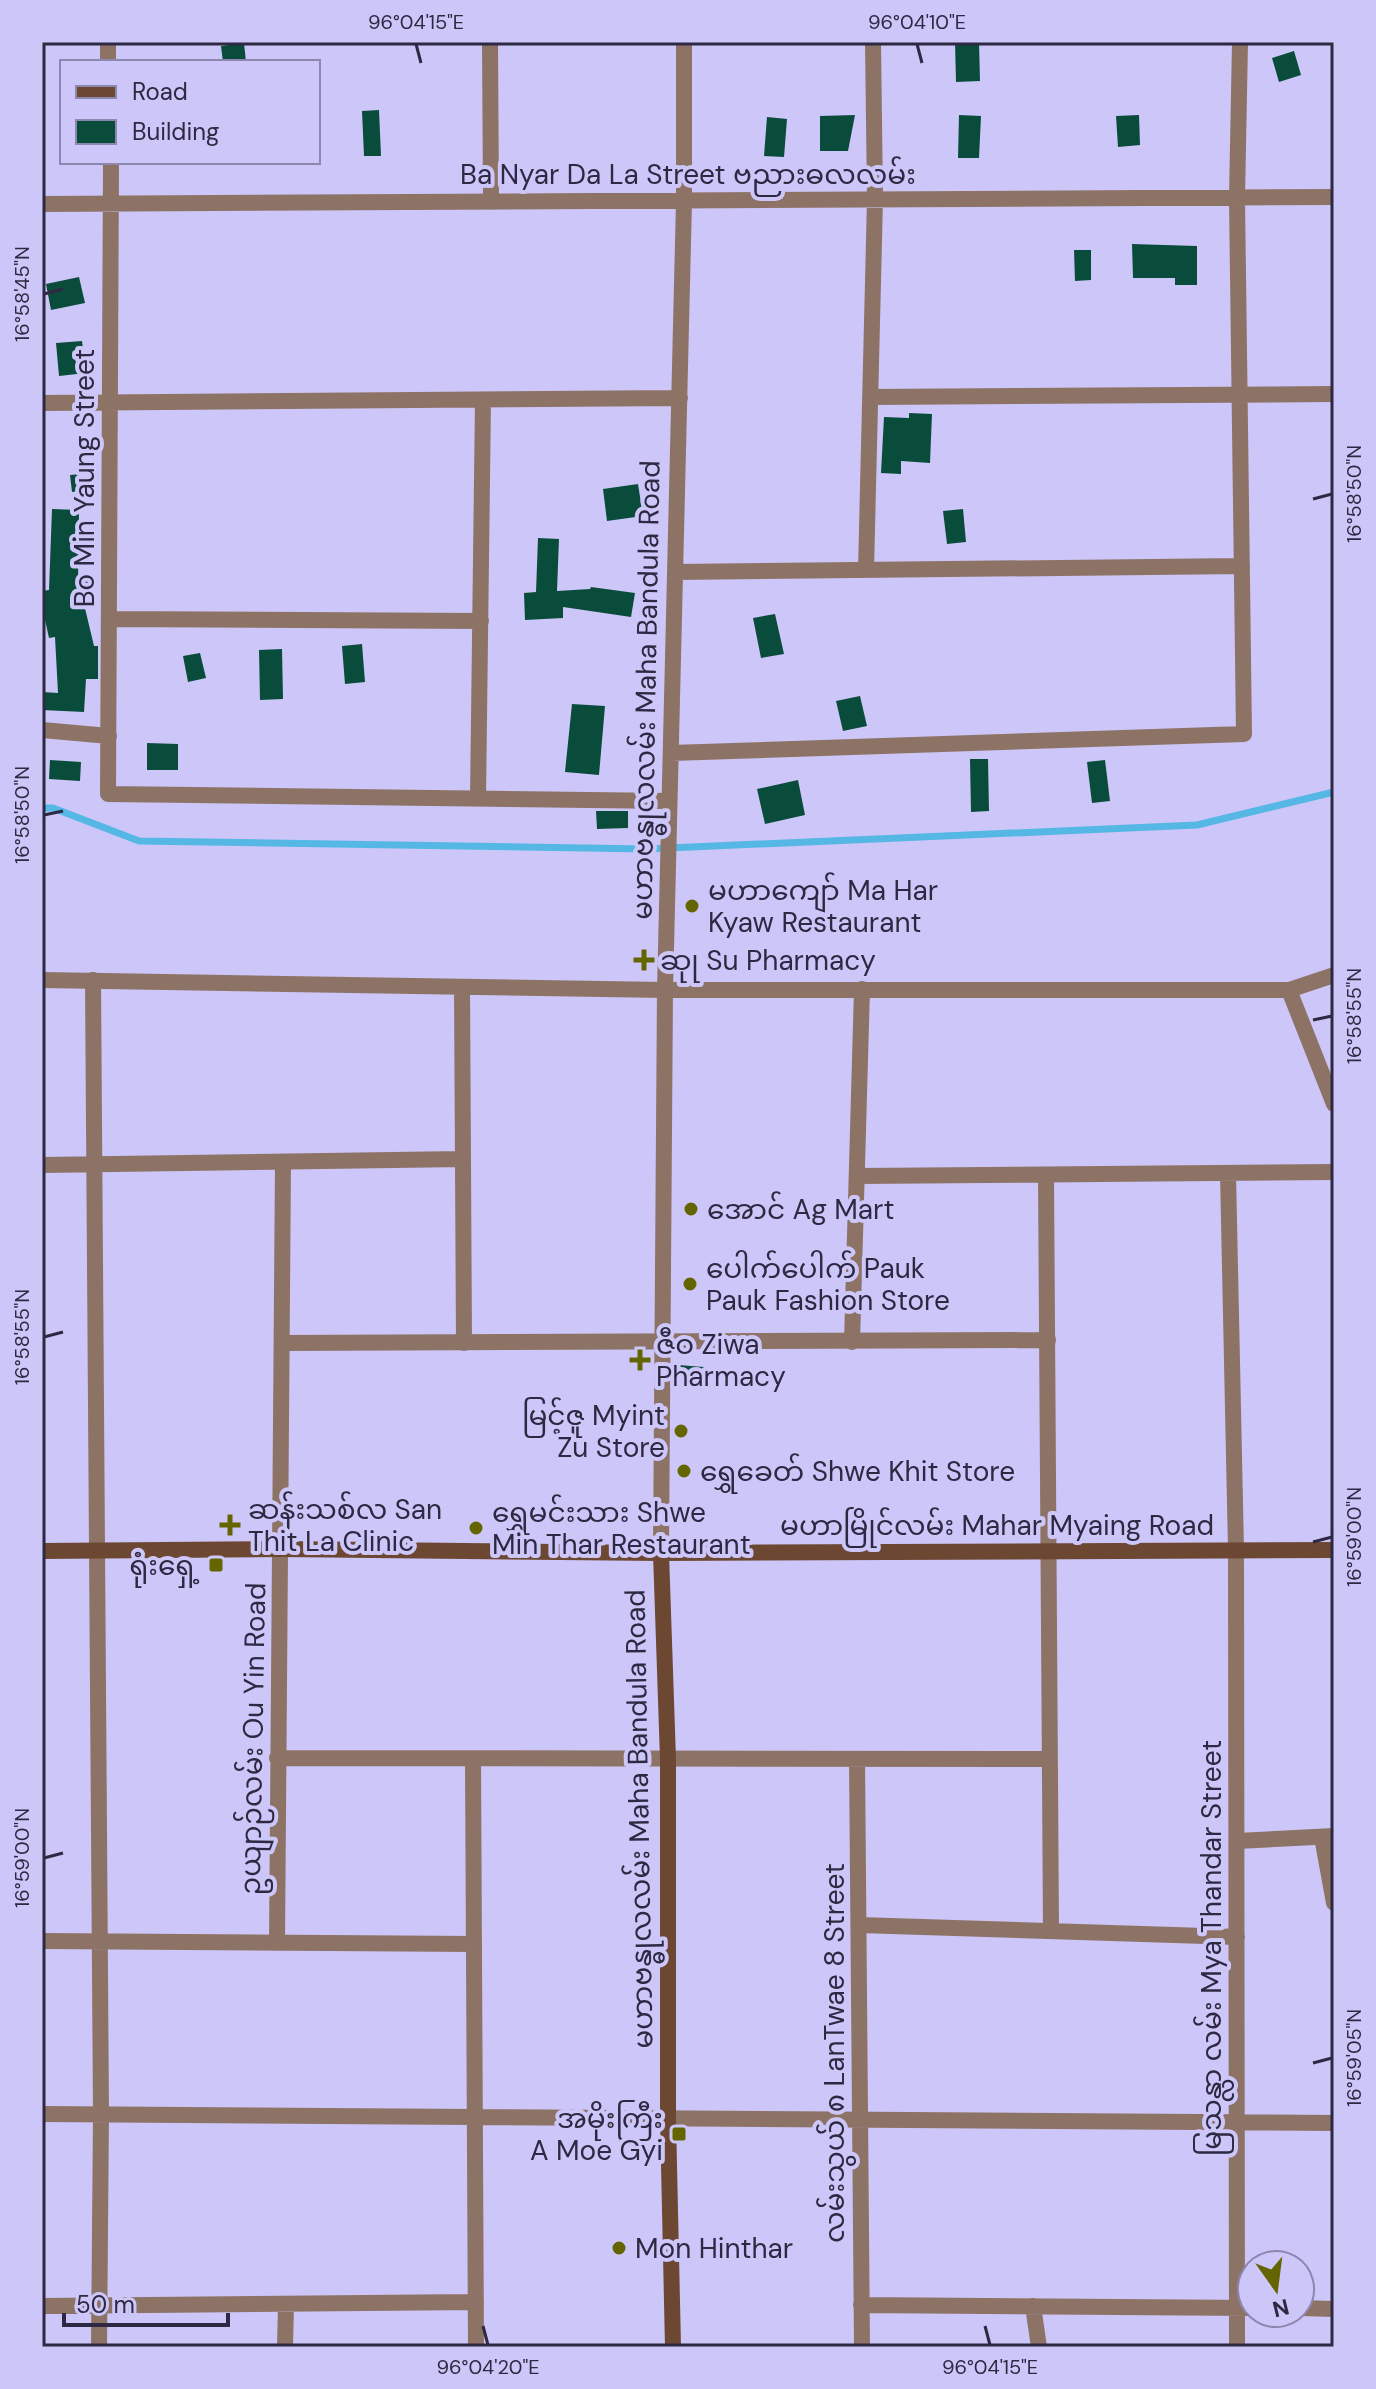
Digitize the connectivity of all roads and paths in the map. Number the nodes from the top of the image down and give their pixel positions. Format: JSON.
{"nodes":[{"id":1,"x":490,"y":42,"type":"edge"},
{"id":2,"x":684,"y":42,"type":"edge"},
{"id":3,"x":873,"y":42,"type":"edge"},
{"id":4,"x":1240,"y":42,"type":"edge"},
{"id":5,"x":111,"y":164,"type":"edge"},
{"id":6,"x":1334,"y":197,"type":"edge"},
{"id":7,"x":1237,"y":198,"type":"junction"},
{"id":8,"x":875,"y":199,"type":"junction"},
{"id":9,"x":684,"y":201,"type":"junction"},
{"id":10,"x":491,"y":202,"type":"junction"},
{"id":11,"x":112,"y":203,"type":"junction"},
{"id":12,"x":42,"y":204,"type":"edge"},
{"id":13,"x":1334,"y":394,"type":"edge"},
{"id":14,"x":1239,"y":396,"type":"junction"},
{"id":15,"x":870,"y":397,"type":"junction"},
{"id":16,"x":680,"y":398,"type":"junction"},
{"id":17,"x":483,"y":400,"type":"junction"},
{"id":18,"x":42,"y":403,"type":"edge"},
{"id":19,"x":110,"y":403,"type":"junction"},
{"id":20,"x":1242,"y":566,"type":"junction"},
{"id":21,"x":866,"y":570,"type":"junction"},
{"id":22,"x":675,"y":572,"type":"junction"},
{"id":23,"x":109,"y":619,"type":"junction"},
{"id":24,"x":481,"y":621,"type":"junction"},
{"id":25,"x":42,"y":730,"type":"edge"},
{"id":26,"x":109,"y":736,"type":"junction"},
{"id":27,"x":671,"y":753,"type":"junction"},
{"id":28,"x":478,"y":798,"type":"junction"},
{"id":29,"x":669,"y":801,"type":"junction"},
{"id":30,"x":1334,"y":975,"type":"edge"},
{"id":31,"x":42,"y":980,"type":"edge"},
{"id":32,"x":93,"y":980,"type":"junction"},
{"id":33,"x":462,"y":987,"type":"junction"},
{"id":34,"x":862,"y":989,"type":"junction"},
{"id":35,"x":665,"y":990,"type":"junction"},
{"id":36,"x":1289,"y":990,"type":"junction"},
{"id":37,"x":1334,"y":1104,"type":"edge"},
{"id":38,"x":463,"y":1159,"type":"junction"},
{"id":39,"x":283,"y":1162,"type":"junction"},
{"id":40,"x":42,"y":1165,"type":"edge"},
{"id":41,"x":95,"y":1165,"type":"junction"},
{"id":42,"x":1334,"y":1172,"type":"edge"},
{"id":43,"x":1228,"y":1173,"type":"junction"},
{"id":44,"x":1046,"y":1175,"type":"junction"},
{"id":45,"x":858,"y":1176,"type":"junction"},
{"id":46,"x":1048,"y":1340,"type":"junction"},
{"id":47,"x":852,"y":1342,"type":"junction"},
{"id":48,"x":282,"y":1343,"type":"junction"},
{"id":49,"x":464,"y":1343,"type":"junction"},
{"id":50,"x":663,"y":1343,"type":"junction"},
{"id":51,"x":282,"y":1549,"type":"junction"},
{"id":52,"x":95,"y":1550,"type":"junction"},
{"id":53,"x":1049,"y":1550,"type":"junction"},
{"id":54,"x":1236,"y":1550,"type":"junction"},
{"id":55,"x":1334,"y":1550,"type":"edge"},
{"id":56,"x":42,"y":1551,"type":"edge"},
{"id":57,"x":661,"y":1553,"type":"junction"},
{"id":58,"x":277,"y":1758,"type":"junction"},
{"id":59,"x":473,"y":1759,"type":"junction"},
{"id":60,"x":668,"y":1759,"type":"junction"},
{"id":61,"x":857,"y":1759,"type":"junction"},
{"id":62,"x":1050,"y":1759,"type":"junction"},
{"id":63,"x":1328,"y":1837,"type":"edge"},
{"id":64,"x":1237,"y":1841,"type":"junction"},
{"id":65,"x":1334,"y":1903,"type":"edge"},
{"id":66,"x":859,"y":1925,"type":"junction"},
{"id":67,"x":1051,"y":1930,"type":"junction"},
{"id":68,"x":1237,"y":1937,"type":"junction"},
{"id":69,"x":42,"y":1941,"type":"edge"},
{"id":70,"x":99,"y":1941,"type":"junction"},
{"id":71,"x":277,"y":1943,"type":"junction"},
{"id":72,"x":474,"y":1944,"type":"junction"},
{"id":73,"x":42,"y":2114,"type":"edge"},
{"id":74,"x":101,"y":2114,"type":"junction"},
{"id":75,"x":475,"y":2118,"type":"junction"},
{"id":76,"x":668,"y":2119,"type":"junction"},
{"id":77,"x":860,"y":2120,"type":"junction"},
{"id":78,"x":1237,"y":2123,"type":"junction"},
{"id":79,"x":1334,"y":2123,"type":"edge"},
{"id":80,"x":1242,"y":2249,"type":"edge"},
{"id":81,"x":476,"y":2302,"type":"junction"},
{"id":82,"x":286,"y":2304,"type":"junction"},
{"id":83,"x":861,"y":2305,"type":"junction"},
{"id":84,"x":42,"y":2306,"type":"edge"},
{"id":85,"x":100,"y":2306,"type":"junction"},
{"id":86,"x":1033,"y":2306,"type":"junction"},
{"id":87,"x":1236,"y":2308,"type":"edge"},
{"id":88,"x":99,"y":2347,"type":"edge"},
{"id":89,"x":285,"y":2347,"type":"edge"},
{"id":90,"x":476,"y":2347,"type":"edge"},
{"id":91,"x":673,"y":2347,"type":"edge"},
{"id":92,"x":862,"y":2347,"type":"edge"},
{"id":93,"x":1039,"y":2347,"type":"edge"}],
"edges":[{"from":1,"to":10,"type":"street"},
{"from":2,"to":9,"type":"street","name":"မဟာဗန္ဓုလလမ်း Maha Bandula Road"},
{"from":3,"to":8,"type":"street"},
{"from":4,"to":7,"type":"street"},
{"from":5,"to":11,"type":"street","name":"Bo Min Yaung Street"},
{"from":6,"to":7,"type":"street","name":"Ba Nyar Da La Street ဗညားဓလလမ်း"},
{"from":7,"to":8,"type":"street","name":"Ba Nyar Da La Street ဗညားဓလလမ်း"},
{"from":7,"to":14,"type":"street"},
{"from":8,"to":9,"type":"street","name":"Ba Nyar Da La Street ဗညားဓလလမ်း"},
{"from":8,"to":15,"type":"street"},
{"from":9,"to":10,"type":"street","name":"Ba Nyar Da La Street ဗညားဓလလမ်း"},
{"from":9,"to":16,"type":"street","name":"မဟာဗန္ဓုလလမ်း Maha Bandula Road"},
{"from":10,"to":11,"type":"street","name":"Ba Nyar Da La Street ဗညားဓလလမ်း"},
{"from":11,"to":12,"type":"street","name":"Ba Nyar Da La Street ဗညားဓလလမ်း"},
{"from":11,"to":19,"type":"street","name":"Bo Min Yaung Street"},
{"from":13,"to":14,"type":"street"},
{"from":14,"to":15,"type":"street"},
{"from":14,"to":20,"type":"street"},
{"from":15,"to":21,"type":"street"},
{"from":16,"to":17,"type":"street"},
{"from":16,"to":22,"type":"street","name":"မဟာဗန္ဓုလလမ်း Maha Bandula Road"},
{"from":17,"to":19,"type":"street"},
{"from":17,"to":24,"type":"street"},
{"from":18,"to":19,"type":"street"},
{"from":19,"to":23,"type":"street","name":"Bo Min Yaung Street"},
{"from":20,"to":21,"type":"street"},
{"from":20,"to":27,"type":"street"},
{"from":21,"to":22,"type":"street"},
{"from":22,"to":27,"type":"street","name":"မဟာဗန္ဓုလလမ်း Maha Bandula Road"},
{"from":23,"to":24,"type":"street"},
{"from":23,"to":26,"type":"street","name":"Bo Min Yaung Street"},
{"from":24,"to":28,"type":"street"},
{"from":25,"to":26,"type":"street"},
{"from":26,"to":28,"type":"street","name":"Bo Min Yaung Street"},
{"from":27,"to":29,"type":"street","name":"မဟာဗန္ဓုလလမ်း Maha Bandula Road"},
{"from":28,"to":29,"type":"street"},
{"from":29,"to":35,"type":"street","name":"မဟာဗန္ဓုလလမ်း Maha Bandula Road"},
{"from":30,"to":36,"type":"street"},
{"from":31,"to":32,"type":"street"},
{"from":32,"to":33,"type":"street"},
{"from":32,"to":41,"type":"street"},
{"from":33,"to":35,"type":"street"},
{"from":33,"to":38,"type":"street"},
{"from":34,"to":35,"type":"street"},
{"from":34,"to":36,"type":"street"},
{"from":34,"to":45,"type":"street"},
{"from":35,"to":50,"type":"street","name":"မဟာဗန္ဓုလလမ်း Maha Bandula Road"},
{"from":36,"to":37,"type":"street"},
{"from":38,"to":39,"type":"street"},
{"from":38,"to":49,"type":"street"},
{"from":39,"to":41,"type":"street"},
{"from":39,"to":48,"type":"street","name":"ဥယျာဉ်လမ်း Ou Yin Road"},
{"from":40,"to":41,"type":"street"},
{"from":41,"to":52,"type":"street"},
{"from":42,"to":43,"type":"street"},
{"from":43,"to":44,"type":"street"},
{"from":43,"to":54,"type":"street","name":"မြသန္လာ လမ်း Mya Thandar Street"},
{"from":44,"to":45,"type":"street"},
{"from":44,"to":46,"type":"street"},
{"from":45,"to":47,"type":"street"},
{"from":46,"to":47,"type":"street"},
{"from":46,"to":53,"type":"street"},
{"from":47,"to":50,"type":"street"},
{"from":48,"to":49,"type":"street"},
{"from":48,"to":51,"type":"street","name":"ဥယျာဉ်လမ်း Ou Yin Road"},
{"from":49,"to":50,"type":"street"},
{"from":50,"to":57,"type":"street","name":"မဟာဗန္ဓုလလမ်း Maha Bandula Road"},
{"from":51,"to":52,"type":"street","name":"မဟာမြိုင်လမ်း Mahar Myaing Road"},
{"from":51,"to":57,"type":"street","name":"မဟာမြိုင်လမ်း Mahar Myaing Road"},
{"from":51,"to":58,"type":"street","name":"ဥယျာဉ်လမ်း Ou Yin Road"},
{"from":52,"to":56,"type":"street","name":"မဟာမြိုင်လမ်း Mahar Myaing Road"},
{"from":52,"to":70,"type":"street"},
{"from":53,"to":54,"type":"street","name":"မဟာမြိုင်လမ်း Mahar Myaing Road"},
{"from":53,"to":57,"type":"street","name":"မဟာမြိုင်လမ်း Mahar Myaing Road"},
{"from":53,"to":62,"type":"street"},
{"from":54,"to":55,"type":"street","name":"မဟာမြိုင်လမ်း Mahar Myaing Road"},
{"from":54,"to":64,"type":"street","name":"မြသန္လာ လမ်း Mya Thandar Street"},
{"from":57,"to":60,"type":"street","name":"မဟာဗန္ဓုလလမ်း Maha Bandula Road"},
{"from":58,"to":59,"type":"street"},
{"from":58,"to":71,"type":"street","name":"ဥယျာဉ်လမ်း Ou Yin Road"},
{"from":59,"to":60,"type":"street"},
{"from":59,"to":72,"type":"street"},
{"from":60,"to":61,"type":"street"},
{"from":60,"to":76,"type":"street","name":"မဟာဗန္ဓုလလမ်း Maha Bandula Road"},
{"from":61,"to":62,"type":"street"},
{"from":61,"to":66,"type":"street","name":"လမ်းသွယ် ၈ LanTwae 8 Street"},
{"from":62,"to":67,"type":"street"},
{"from":63,"to":64,"type":"street"},
{"from":63,"to":65,"type":"street"},
{"from":64,"to":68,"type":"street","name":"မြသန္လာ လမ်း Mya Thandar Street"},
{"from":66,"to":67,"type":"street"},
{"from":66,"to":77,"type":"street","name":"လမ်းသွယ် ၈ LanTwae 8 Street"},
{"from":67,"to":68,"type":"street"},
{"from":68,"to":78,"type":"street","name":"မြသန္လာ လမ်း Mya Thandar Street"},
{"from":69,"to":70,"type":"street"},
{"from":70,"to":71,"type":"street"},
{"from":70,"to":74,"type":"street"},
{"from":71,"to":72,"type":"street"},
{"from":72,"to":75,"type":"street"},
{"from":73,"to":74,"type":"street"},
{"from":74,"to":75,"type":"street"},
{"from":74,"to":85,"type":"street"},
{"from":75,"to":76,"type":"street"},
{"from":75,"to":81,"type":"street"},
{"from":76,"to":77,"type":"street"},
{"from":76,"to":91,"type":"street","name":"မဟာဗန္ဓုလလမ်း Maha Bandula Road"},
{"from":77,"to":78,"type":"street"},
{"from":77,"to":83,"type":"street","name":"လမ်းသွယ် ၈ LanTwae 8 Street"},
{"from":78,"to":79,"type":"street"},
{"from":78,"to":80,"type":"street","name":"မြသန္လာ လမ်း Mya Thandar Street"},
{"from":81,"to":82,"type":"street"},
{"from":81,"to":90,"type":"street"},
{"from":82,"to":85,"type":"street"},
{"from":82,"to":89,"type":"street"},
{"from":83,"to":86,"type":"street"},
{"from":83,"to":92,"type":"street","name":"လမ်းသွယ် ၈ LanTwae 8 Street"},
{"from":84,"to":85,"type":"street"},
{"from":85,"to":88,"type":"street"},
{"from":86,"to":87,"type":"street"},
{"from":86,"to":93,"type":"street"}]}
